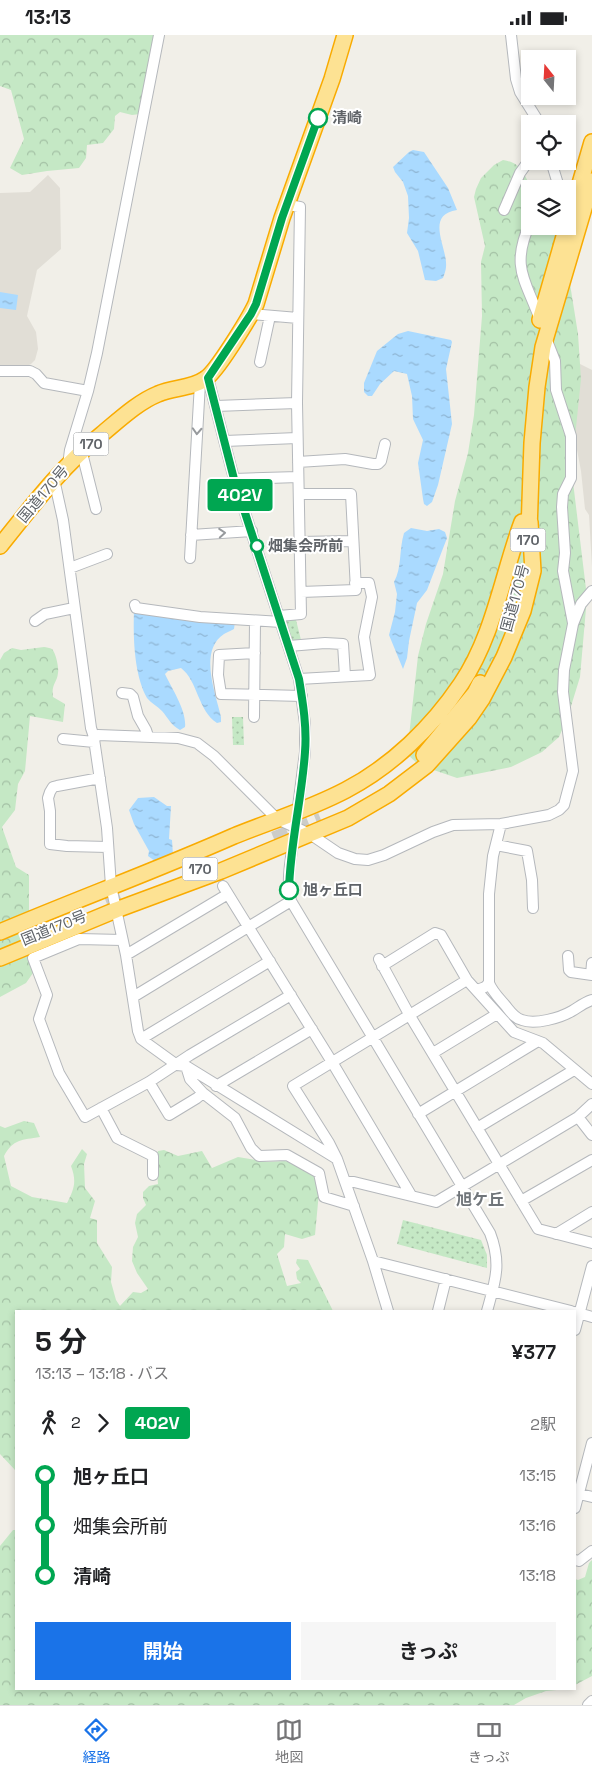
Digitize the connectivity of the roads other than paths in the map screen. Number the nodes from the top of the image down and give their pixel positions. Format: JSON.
{"nodes":[{"id":1,"x":159,"y":35,"type":"edge"},
{"id":2,"x":344,"y":35,"type":"edge"},
{"id":3,"x":511,"y":35,"type":"edge"},
{"id":4,"x":534,"y":115,"type":"edge"},
{"id":5,"x":592,"y":142,"type":"edge"},
{"id":6,"x":522,"y":170,"type":"edge"},
{"id":7,"x":576,"y":181,"type":"edge"},
{"id":8,"x":592,"y":181,"type":"edge"},
{"id":9,"x":576,"y":189,"type":"edge"},
{"id":10,"x":288,"y":205,"type":"junction"},
{"id":11,"x":504,"y":210,"type":"dead end"},
{"id":12,"x":525,"y":235,"type":"edge"},
{"id":13,"x":564,"y":235,"type":"edge"},
{"id":14,"x":564,"y":235,"type":"edge"},
{"id":15,"x":251,"y":314,"type":"junction"},
{"id":16,"x":270,"y":316,"type":"junction"},
{"id":17,"x":298,"y":318,"type":"junction"},
{"id":18,"x":540,"y":321,"type":"junction"},
{"id":19,"x":546,"y":337,"type":"junction"},
{"id":20,"x":260,"y":362,"type":"dead end"},
{"id":21,"x":0,"y":371,"type":"edge"},
{"id":22,"x":204,"y":380,"type":"junction"},
{"id":23,"x":88,"y":391,"type":"junction"},
{"id":24,"x":297,"y":403,"type":"junction"},
{"id":25,"x":216,"y":406,"type":"junction"},
{"id":26,"x":298,"y":438,"type":"junction"},
{"id":27,"x":225,"y":441,"type":"junction"},
{"id":28,"x":385,"y":444,"type":"dead end"},
{"id":29,"x":82,"y":453,"type":"junction"},
{"id":30,"x":298,"y":462,"type":"junction"},
{"id":31,"x":68,"y":465,"type":"junction"},
{"id":32,"x":298,"y":477,"type":"junction"},
{"id":33,"x":54,"y":479,"type":"junction"},
{"id":34,"x":234,"y":479,"type":"junction"},
{"id":35,"x":299,"y":494,"type":"junction"},
{"id":36,"x":96,"y":509,"type":"dead end"},
{"id":37,"x":526,"y":522,"type":"junction"},
{"id":38,"x":252,"y":531,"type":"junction"},
{"id":39,"x":191,"y":535,"type":"junction"},
{"id":40,"x":353,"y":541,"type":"junction"},
{"id":41,"x":300,"y":542,"type":"junction"},
{"id":42,"x":0,"y":545,"type":"edge"},
{"id":43,"x":107,"y":555,"type":"dead end"},
{"id":44,"x":190,"y":558,"type":"dead end"},
{"id":45,"x":70,"y":568,"type":"junction"},
{"id":46,"x":355,"y":583,"type":"junction"},
{"id":47,"x":592,"y":591,"type":"edge"},
{"id":48,"x":301,"y":592,"type":"junction"},
{"id":49,"x":135,"y":605,"type":"dead end"},
{"id":50,"x":74,"y":608,"type":"junction"},
{"id":51,"x":280,"y":619,"type":"junction"},
{"id":52,"x":35,"y":621,"type":"dead end"},
{"id":53,"x":255,"y":621,"type":"junction"},
{"id":54,"x":574,"y":624,"type":"junction"},
{"id":55,"x":288,"y":646,"type":"junction"},
{"id":56,"x":255,"y":653,"type":"junction"},
{"id":57,"x":345,"y":676,"type":"junction"},
{"id":58,"x":299,"y":679,"type":"junction"},
{"id":59,"x":122,"y":693,"type":"dead end"},
{"id":60,"x":255,"y":695,"type":"junction"},
{"id":61,"x":302,"y":696,"type":"junction"},
{"id":62,"x":254,"y":717,"type":"dead end"},
{"id":63,"x":148,"y":736,"type":"junction"},
{"id":64,"x":63,"y":739,"type":"dead end"},
{"id":65,"x":94,"y":739,"type":"junction"},
{"id":66,"x":100,"y":779,"type":"junction"},
{"id":67,"x":298,"y":811,"type":"junction"},
{"id":68,"x":319,"y":816,"type":"tunnel mouth"},
{"id":69,"x":501,"y":824,"type":"junction"},
{"id":70,"x":274,"y":830,"type":"junction"},
{"id":71,"x":294,"y":834,"type":"junction"},
{"id":72,"x":310,"y":834,"type":"junction"},
{"id":73,"x":496,"y":845,"type":"junction"},
{"id":74,"x":108,"y":847,"type":"junction"},
{"id":75,"x":115,"y":899,"type":"junction"},
{"id":76,"x":291,"y":901,"type":"junction"},
{"id":77,"x":533,"y":908,"type":"dead end"},
{"id":78,"x":249,"y":927,"type":"junction"},
{"id":79,"x":0,"y":932,"type":"edge"},
{"id":80,"x":122,"y":940,"type":"junction"},
{"id":81,"x":0,"y":941,"type":"edge"},
{"id":82,"x":0,"y":950,"type":"edge"},
{"id":83,"x":126,"y":955,"type":"junction"},
{"id":84,"x":568,"y":956,"type":"dead end"},
{"id":85,"x":0,"y":958,"type":"edge"},
{"id":86,"x":270,"y":961,"type":"junction"},
{"id":87,"x":592,"y":963,"type":"edge"},
{"id":88,"x":592,"y":975,"type":"edge"},
{"id":89,"x":467,"y":980,"type":"junction"},
{"id":90,"x":488,"y":983,"type":"junction"},
{"id":91,"x":477,"y":990,"type":"junction"},
{"id":92,"x":291,"y":995,"type":"junction"},
{"id":93,"x":132,"y":997,"type":"junction"},
{"id":94,"x":592,"y":1000,"type":"edge"},
{"id":95,"x":497,"y":1014,"type":"junction"},
{"id":96,"x":410,"y":1016,"type":"junction"},
{"id":97,"x":312,"y":1029,"type":"junction"},
{"id":98,"x":372,"y":1037,"type":"junction"},
{"id":99,"x":142,"y":1039,"type":"junction"},
{"id":100,"x":538,"y":1041,"type":"junction"},
{"id":101,"x":433,"y":1053,"type":"junction"},
{"id":102,"x":332,"y":1062,"type":"junction"},
{"id":103,"x":181,"y":1066,"type":"junction"},
{"id":104,"x":574,"y":1070,"type":"junction"},
{"id":105,"x":149,"y":1082,"type":"junction"},
{"id":106,"x":592,"y":1084,"type":"edge"},
{"id":107,"x":216,"y":1086,"type":"junction"},
{"id":108,"x":456,"y":1091,"type":"junction"},
{"id":109,"x":203,"y":1093,"type":"junction"},
{"id":110,"x":592,"y":1105,"type":"edge"},
{"id":111,"x":101,"y":1108,"type":"junction"},
{"id":112,"x":418,"y":1114,"type":"junction"},
{"id":113,"x":578,"y":1117,"type":"junction"},
{"id":114,"x":477,"y":1128,"type":"junction"},
{"id":115,"x":592,"y":1135,"type":"edge"},
{"id":116,"x":337,"y":1159,"type":"junction"},
{"id":117,"x":592,"y":1160,"type":"edge"},
{"id":118,"x":499,"y":1164,"type":"junction"},
{"id":119,"x":153,"y":1175,"type":"dead end"},
{"id":120,"x":346,"y":1182,"type":"junction"},
{"id":121,"x":462,"y":1187,"type":"junction"},
{"id":122,"x":411,"y":1195,"type":"junction"},
{"id":123,"x":521,"y":1201,"type":"junction"},
{"id":124,"x":354,"y":1206,"type":"junction"},
{"id":125,"x":592,"y":1212,"type":"edge"},
{"id":126,"x":556,"y":1234,"type":"junction"},
{"id":127,"x":592,"y":1243,"type":"edge"},
{"id":128,"x":373,"y":1261,"type":"junction"},
{"id":129,"x":592,"y":1266,"type":"edge"},
{"id":130,"x":446,"y":1279,"type":"junction"},
{"id":131,"x":492,"y":1291,"type":"junction"},
{"id":132,"x":537,"y":1307,"type":"edge"},
{"id":133,"x":388,"y":1310,"type":"edge"},
{"id":134,"x":438,"y":1310,"type":"edge"},
{"id":135,"x":487,"y":1310,"type":"edge"},
{"id":136,"x":560,"y":1310,"type":"edge"},
{"id":137,"x":576,"y":1310,"type":"edge"},
{"id":138,"x":576,"y":1312,"type":"edge"},
{"id":139,"x":592,"y":1317,"type":"edge"},
{"id":140,"x":592,"y":1443,"type":"edge"},
{"id":141,"x":577,"y":1493,"type":"edge"},
{"id":142,"x":592,"y":1497,"type":"edge"},
{"id":143,"x":592,"y":1551,"type":"edge"},
{"id":144,"x":576,"y":1560,"type":"edge"},
{"id":145,"x":592,"y":1701,"type":"edge"},
{"id":146,"x":588,"y":1705,"type":"edge"}],
"edges":[{"from":1,"to":23,"type":"street"},
{"from":2,"to":10,"type":"highway"},
{"from":3,"to":4,"type":"street"},
{"from":5,"to":7,"type":"highway","name":"国道170号","number":"170"},
{"from":6,"to":11,"type":"street"},
{"from":8,"to":9,"type":"highway","name":"国道170号","number":"170"},
{"from":10,"to":15,"type":"highway"},
{"from":10,"to":17,"type":"street"},
{"from":12,"to":18,"type":"street"},
{"from":13,"to":19,"type":"highway","name":"国道170号","number":"170"},
{"from":14,"to":18,"type":"highway","name":"国道170号","number":"170"},
{"from":15,"to":16,"type":"street"},
{"from":15,"to":22,"type":"highway"},
{"from":16,"to":17,"type":"street"},
{"from":16,"to":20,"type":"street"},
{"from":17,"to":24,"type":"street"},
{"from":18,"to":37,"type":"highway","name":"国道170号","number":"170"},
{"from":19,"to":37,"type":"highway","name":"国道170号","number":"170"},
{"from":19,"to":54,"type":"street"},
{"from":21,"to":23,"type":"street"},
{"from":22,"to":25,"type":"street"},
{"from":22,"to":29,"type":"highway","name":"国道170号","number":"170"},
{"from":22,"to":39,"type":"street","one_way":true},
{"from":23,"to":31,"type":"street"},
{"from":24,"to":25,"type":"street"},
{"from":24,"to":26,"type":"street"},
{"from":25,"to":27,"type":"street"},
{"from":26,"to":27,"type":"street"},
{"from":26,"to":30,"type":"street"},
{"from":27,"to":34,"type":"street"},
{"from":28,"to":30,"type":"street"},
{"from":29,"to":31,"type":"highway","name":"国道170号","number":"170"},
{"from":29,"to":36,"type":"street"},
{"from":30,"to":32,"type":"street"},
{"from":31,"to":33,"type":"highway","name":"国道170号","number":"170"},
{"from":32,"to":34,"type":"street"},
{"from":32,"to":35,"type":"street"},
{"from":33,"to":42,"type":"highway","name":"国道170号","number":"170"},
{"from":33,"to":45,"type":"street"},
{"from":34,"to":38,"type":"street"},
{"from":35,"to":40,"type":"street"},
{"from":35,"to":41,"type":"street"},
{"from":37,"to":67,"type":"highway"},
{"from":37,"to":68,"type":"highway","name":"国道170号","number":"170"},
{"from":37,"to":72,"type":"highway"},
{"from":39,"to":38,"type":"street","one_way":true},
{"from":38,"to":51,"type":"street"},
{"from":39,"to":44,"type":"street"},
{"from":40,"to":41,"type":"street"},
{"from":40,"to":46,"type":"street"},
{"from":41,"to":48,"type":"street"},
{"from":43,"to":45,"type":"street"},
{"from":45,"to":50,"type":"street"},
{"from":46,"to":48,"type":"street"},
{"from":46,"to":57,"type":"street"},
{"from":47,"to":54,"type":"street"},
{"from":48,"to":51,"type":"street"},
{"from":49,"to":53,"type":"street"},
{"from":50,"to":52,"type":"street"},
{"from":50,"to":65,"type":"street"},
{"from":51,"to":53,"type":"street"},
{"from":51,"to":55,"type":"street"},
{"from":53,"to":56,"type":"street"},
{"from":54,"to":69,"type":"street"},
{"from":55,"to":57,"type":"street"},
{"from":55,"to":58,"type":"street"},
{"from":56,"to":60,"type":"street"},
{"from":56,"to":60,"type":"street"},
{"from":57,"to":58,"type":"street"},
{"from":58,"to":61,"type":"street"},
{"from":59,"to":63,"type":"street"},
{"from":60,"to":61,"type":"street"},
{"from":60,"to":62,"type":"street"},
{"from":61,"to":67,"type":"street"},
{"from":63,"to":65,"type":"street"},
{"from":63,"to":70,"type":"street"},
{"from":64,"to":65,"type":"street"},
{"from":65,"to":66,"type":"street"},
{"from":66,"to":74,"type":"street"},
{"from":66,"to":74,"type":"street"},
{"from":67,"to":70,"type":"highway"},
{"from":67,"to":71,"type":"street"},
{"from":69,"to":72,"type":"street"},
{"from":69,"to":73,"type":"street"},
{"from":70,"to":71,"type":"street"},
{"from":70,"to":75,"type":"highway"},
{"from":71,"to":72,"type":"highway"},
{"from":71,"to":75,"type":"highway"},
{"from":71,"to":76,"type":"street"},
{"from":73,"to":77,"type":"street"},
{"from":73,"to":90,"type":"street"},
{"from":74,"to":75,"type":"street"},
{"from":75,"to":79,"type":"highway"},
{"from":75,"to":80,"type":"street"},
{"from":75,"to":81,"type":"highway","name":"国道170号"},
{"from":75,"to":82,"type":"highway","name":"国道170号"},
{"from":75,"to":85,"type":"highway"},
{"from":76,"to":78,"type":"street"},
{"from":76,"to":98,"type":"street"},
{"from":78,"to":83,"type":"street"},
{"from":78,"to":86,"type":"street"},
{"from":78,"to":93,"type":"street"},
{"from":80,"to":83,"type":"street"},
{"from":80,"to":111,"type":"street"},
{"from":83,"to":93,"type":"street"},
{"from":84,"to":88,"type":"street"},
{"from":86,"to":92,"type":"street"},
{"from":86,"to":99,"type":"street"},
{"from":87,"to":88,"type":"street"},
{"from":89,"to":91,"type":"street"},
{"from":89,"to":96,"type":"street"},
{"from":89,"to":96,"type":"street"},
{"from":90,"to":91,"type":"street"},
{"from":90,"to":94,"type":"street"},
{"from":91,"to":95,"type":"street"},
{"from":92,"to":97,"type":"street"},
{"from":92,"to":103,"type":"street"},
{"from":93,"to":99,"type":"street"},
{"from":95,"to":100,"type":"street"},
{"from":95,"to":101,"type":"street"},
{"from":96,"to":98,"type":"street"},
{"from":96,"to":101,"type":"street"},
{"from":97,"to":102,"type":"street"},
{"from":97,"to":107,"type":"street"},
{"from":98,"to":102,"type":"street"},
{"from":98,"to":112,"type":"street"},
{"from":99,"to":103,"type":"street"},
{"from":100,"to":104,"type":"street"},
{"from":100,"to":108,"type":"street"},
{"from":101,"to":108,"type":"street"},
{"from":102,"to":116,"type":"street"},
{"from":102,"to":122,"type":"street"},
{"from":103,"to":105,"type":"street"},
{"from":103,"to":107,"type":"street"},
{"from":103,"to":109,"type":"street"},
{"from":104,"to":106,"type":"street"},
{"from":104,"to":114,"type":"street"},
{"from":105,"to":109,"type":"street"},
{"from":105,"to":111,"type":"street"},
{"from":107,"to":116,"type":"street"},
{"from":108,"to":112,"type":"street"},
{"from":108,"to":114,"type":"street"},
{"from":109,"to":124,"type":"street"},
{"from":110,"to":113,"type":"street"},
{"from":111,"to":119,"type":"street"},
{"from":112,"to":121,"type":"street"},
{"from":113,"to":115,"type":"street"},
{"from":113,"to":118,"type":"street"},
{"from":114,"to":118,"type":"street"},
{"from":116,"to":120,"type":"street"},
{"from":117,"to":123,"type":"street"},
{"from":118,"to":121,"type":"street"},
{"from":118,"to":123,"type":"street"},
{"from":120,"to":122,"type":"street"},
{"from":120,"to":124,"type":"street"},
{"from":121,"to":122,"type":"street"},
{"from":121,"to":131,"type":"street"},
{"from":123,"to":126,"type":"street"},
{"from":124,"to":128,"type":"street"},
{"from":125,"to":126,"type":"street"},
{"from":126,"to":127,"type":"street"},
{"from":128,"to":130,"type":"street"},
{"from":128,"to":133,"type":"street"},
{"from":129,"to":137,"type":"street"},
{"from":130,"to":131,"type":"street"},
{"from":130,"to":134,"type":"street"},
{"from":131,"to":132,"type":"street"},
{"from":131,"to":135,"type":"street"},
{"from":132,"to":136,"type":"street"},
{"from":138,"to":139,"type":"street"},
{"from":140,"to":141,"type":"street"},
{"from":141,"to":142,"type":"street"},
{"from":143,"to":144,"type":"street"},
{"from":145,"to":146,"type":"street"}]}
